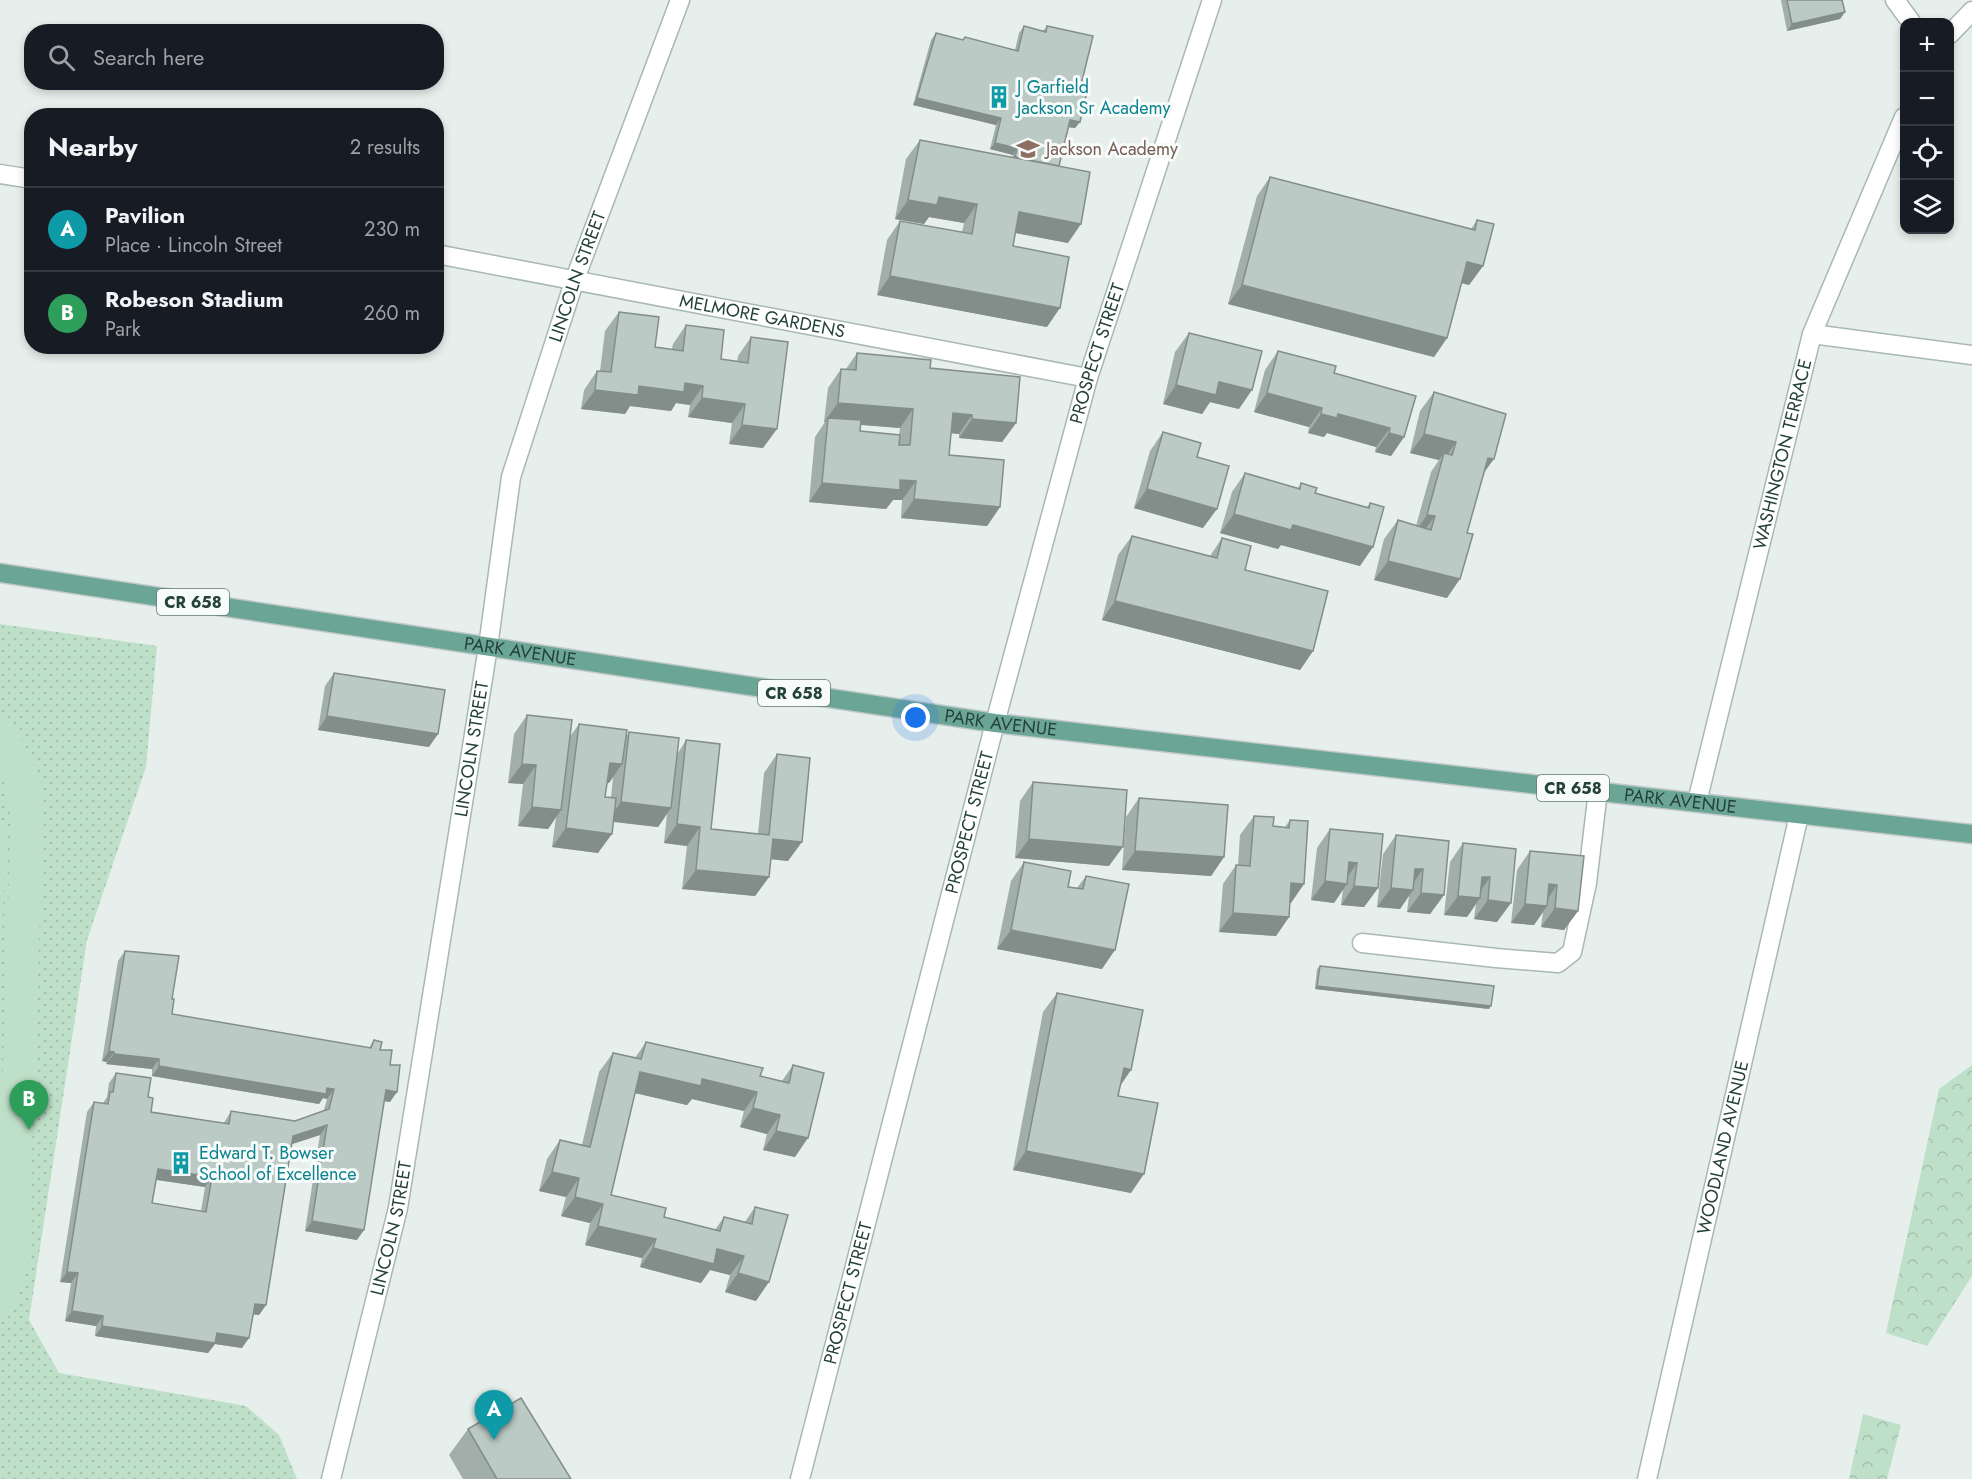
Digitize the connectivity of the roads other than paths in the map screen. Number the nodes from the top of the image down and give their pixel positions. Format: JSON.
{"nodes":[{"id":1,"x":680,"y":0,"type":"edge"},
{"id":2,"x":1212,"y":0,"type":"edge"},
{"id":3,"x":1895,"y":0,"type":"edge"},
{"id":4,"x":1972,"y":10,"type":"edge"},
{"id":5,"x":1908,"y":18,"type":"edge"},
{"id":6,"x":1954,"y":30,"type":"edge"},
{"id":7,"x":1901,"y":126,"type":"edge"},
{"id":8,"x":0,"y":174,"type":"edge"},
{"id":9,"x":24,"y":178,"type":"edge"},
{"id":10,"x":444,"y":255,"type":"edge"},
{"id":11,"x":575,"y":279,"type":"junction"},
{"id":12,"x":1812,"y":334,"type":"junction"},
{"id":13,"x":1972,"y":355,"type":"edge"},
{"id":14,"x":1088,"y":378,"type":"junction"},
{"id":15,"x":0,"y":573,"type":"edge"},
{"id":16,"x":488,"y":647,"type":"junction"},
{"id":17,"x":995,"y":723,"type":"junction"},
{"id":18,"x":1599,"y":791,"type":"junction"},
{"id":19,"x":1696,"y":802,"type":"junction"},
{"id":20,"x":1798,"y":815,"type":"junction"},
{"id":21,"x":1972,"y":834,"type":"edge"},
{"id":22,"x":1362,"y":943,"type":"dead end"},
{"id":23,"x":332,"y":1479,"type":"edge"},
{"id":24,"x":800,"y":1479,"type":"edge"},
{"id":25,"x":1647,"y":1479,"type":"edge"}],
"edges":[{"from":1,"to":11,"type":"street","name":"LINCOLN STREET"},
{"from":2,"to":14,"type":"street","name":"PROSPECT STREET"},
{"from":3,"to":5,"type":"street"},
{"from":4,"to":6,"type":"street"},
{"from":7,"to":12,"type":"street","name":"WASHINGTON TERRACE"},
{"from":8,"to":9,"type":"street"},
{"from":10,"to":11,"type":"street","name":"MELMORE GARDENS"},
{"from":11,"to":14,"type":"street","name":"MELMORE GARDENS"},
{"from":11,"to":16,"type":"street","name":"LINCOLN STREET"},
{"from":12,"to":13,"type":"street"},
{"from":12,"to":19,"type":"street","name":"WASHINGTON TERRACE"},
{"from":14,"to":17,"type":"street","name":"PROSPECT STREET"},
{"from":15,"to":16,"type":"main road","name":"PARK AVENUE","number":"CR 658"},
{"from":16,"to":17,"type":"main road","name":"PARK AVENUE","number":"CR 658"},
{"from":16,"to":23,"type":"street","name":"LINCOLN STREET"},
{"from":17,"to":18,"type":"main road","name":"PARK AVENUE","number":"CR 658"},
{"from":17,"to":24,"type":"street","name":"PROSPECT STREET"},
{"from":18,"to":19,"type":"main road","name":"PARK AVENUE","number":"CR 658"},
{"from":18,"to":22,"type":"street"},
{"from":19,"to":20,"type":"main road","name":"PARK AVENUE","number":"CR 658"},
{"from":20,"to":21,"type":"main road","name":"PARK AVENUE","number":"CR 658"},
{"from":20,"to":25,"type":"street","name":"WOODLAND AVENUE"}]}
